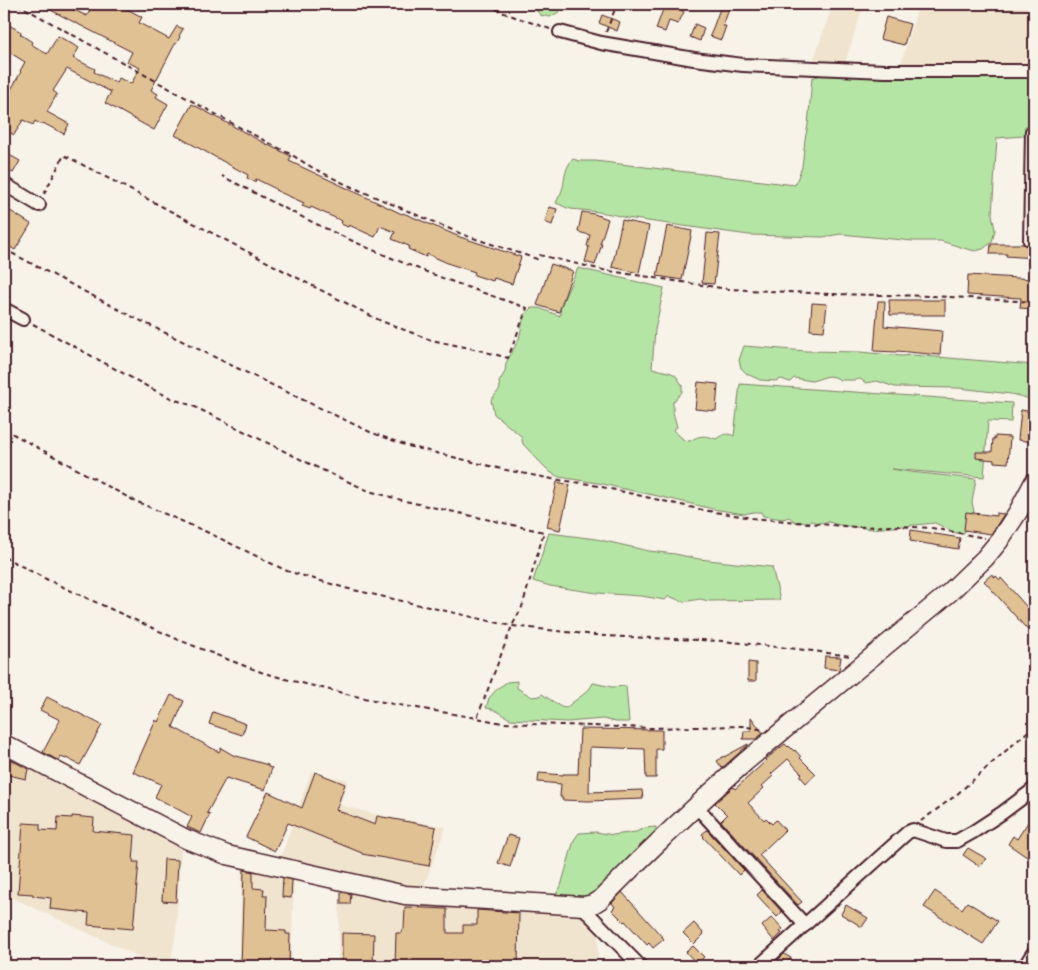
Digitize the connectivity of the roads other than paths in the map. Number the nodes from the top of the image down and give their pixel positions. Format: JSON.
{"nodes":[{"id":1,"x":560,"y":32,"type":"road end"},
{"id":2,"x":1034,"y":71,"type":"edge"},
{"id":3,"x":1034,"y":131,"type":"edge"},
{"id":4,"x":4,"y":184,"type":"edge"},
{"id":5,"x":39,"y":205,"type":"road end"},
{"id":6,"x":1034,"y":242,"type":"edge"},
{"id":7,"x":4,"y":309,"type":"edge"},
{"id":8,"x":23,"y":319,"type":"road end"},
{"id":9,"x":1034,"y":482,"type":"edge"},
{"id":10,"x":4,"y":744,"type":"edge"},
{"id":11,"x":1034,"y":789,"type":"edge"},
{"id":12,"x":696,"y":806,"type":"junction"},
{"id":13,"x":584,"y":906,"type":"junction"},
{"id":14,"x":805,"y":925,"type":"junction"},
{"id":15,"x":1034,"y":952,"type":"edge"},
{"id":16,"x":640,"y":966,"type":"edge"},
{"id":17,"x":758,"y":966,"type":"edge"},
{"id":18,"x":1025,"y":966,"type":"edge"}],
"edges":[{"from":1,"to":2,"type":"street"},
{"from":3,"to":6,"type":"lane"},
{"from":4,"to":5,"type":"street"},
{"from":7,"to":8,"type":"street"},
{"from":9,"to":12,"type":"street"},
{"from":10,"to":13,"type":"street"},
{"from":11,"to":14,"type":"street"},
{"from":12,"to":13,"type":"street"},
{"from":12,"to":14,"type":"street"},
{"from":13,"to":16,"type":"street"},
{"from":14,"to":17,"type":"street"},
{"from":15,"to":18,"type":"street"}]}
